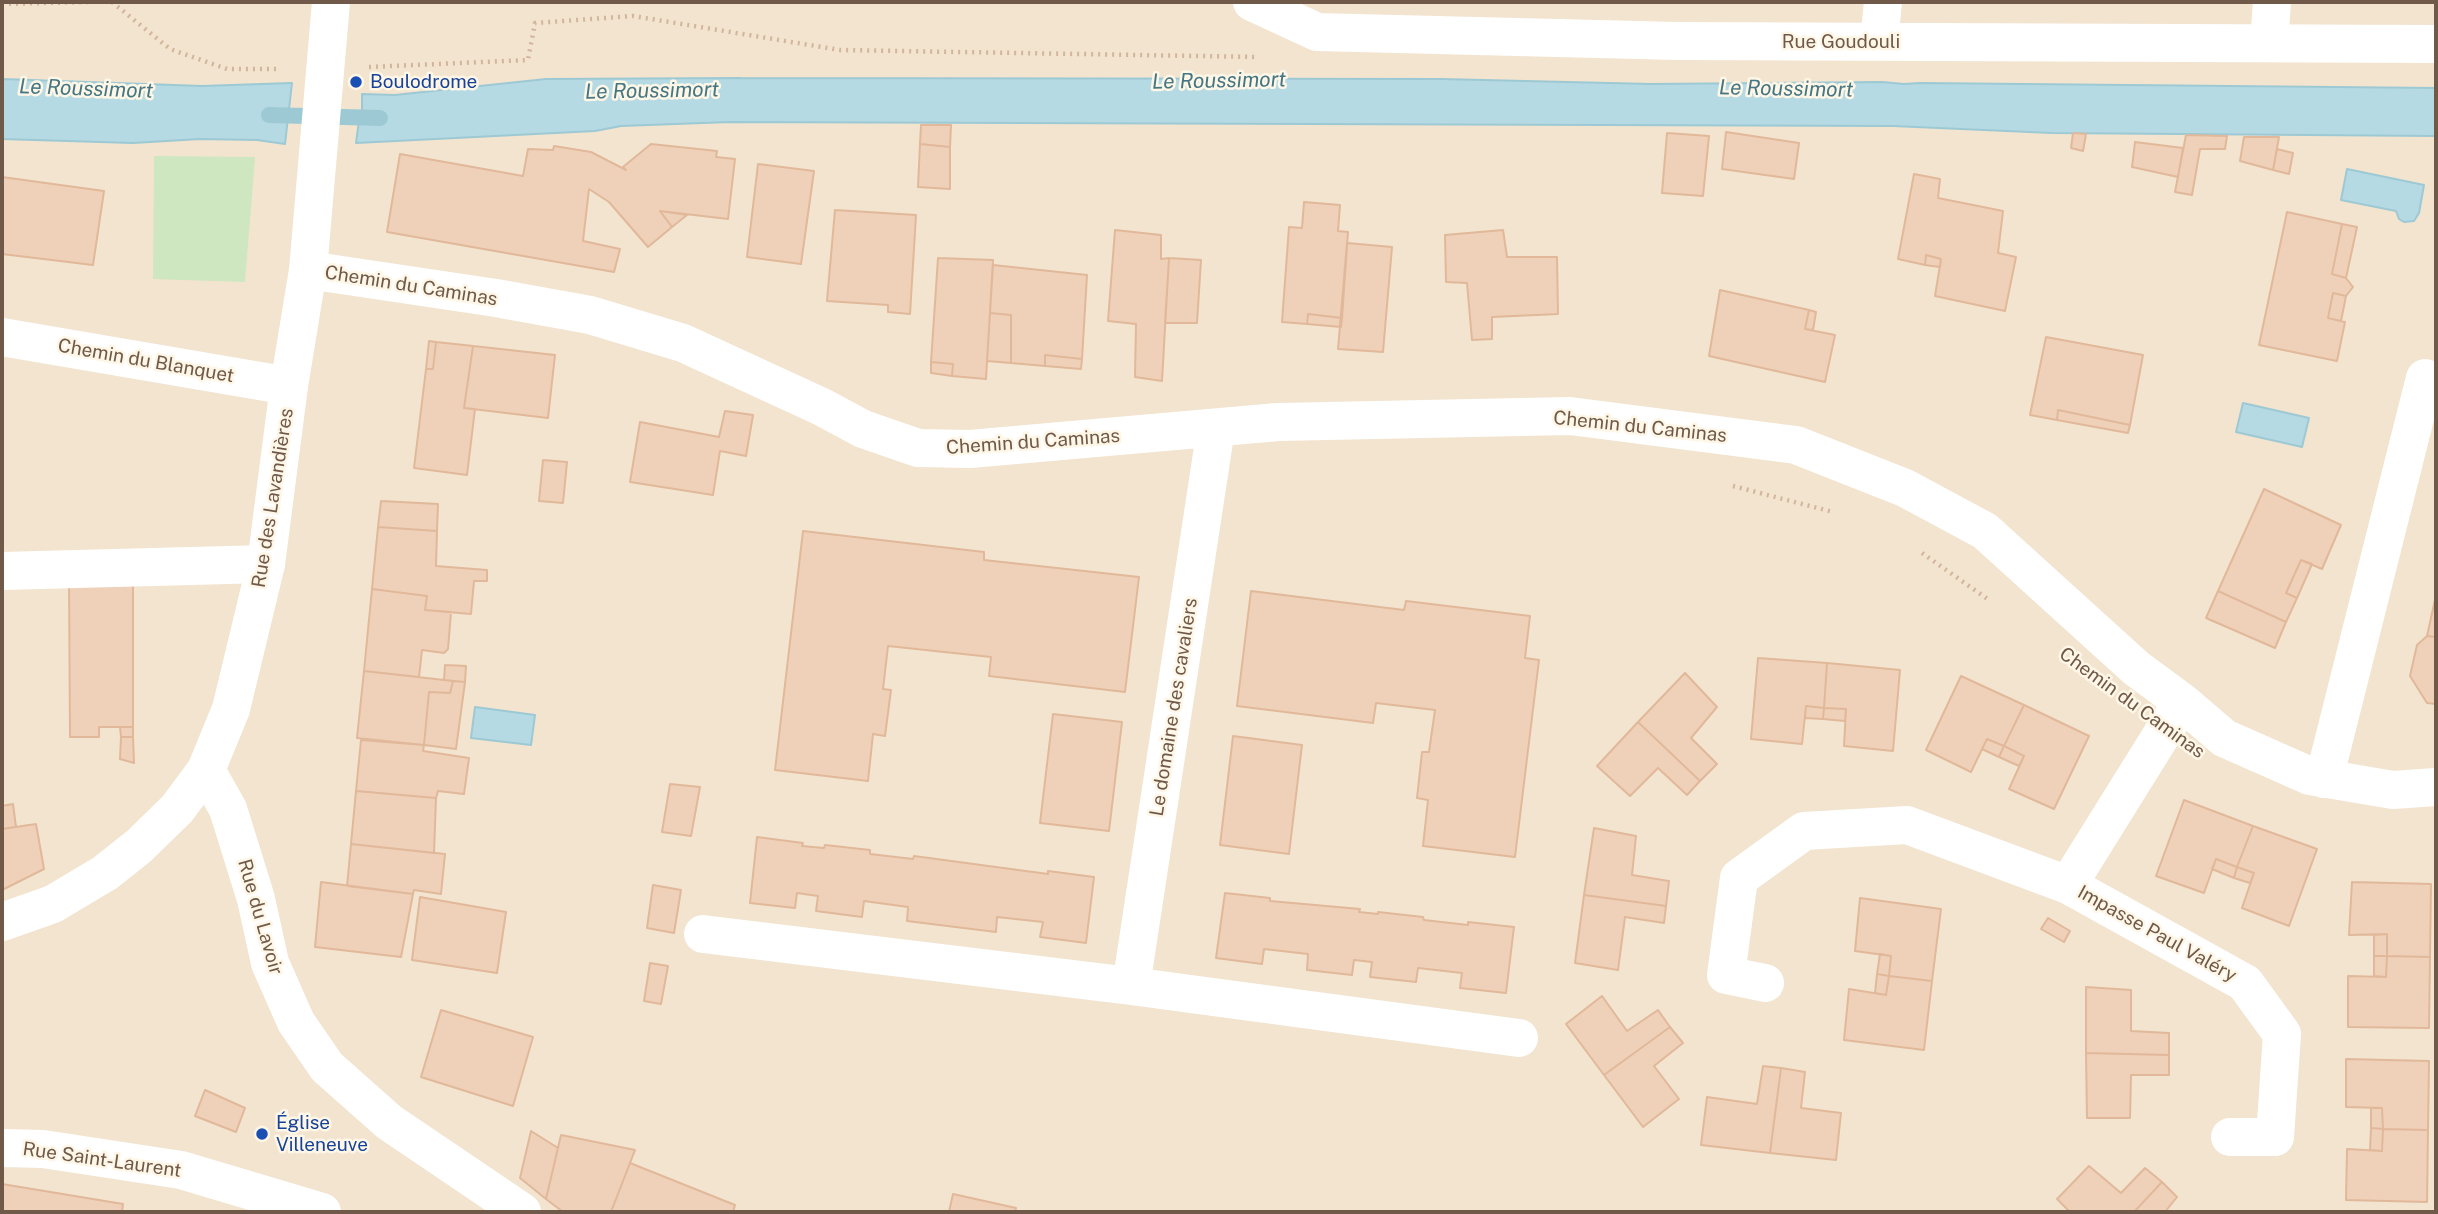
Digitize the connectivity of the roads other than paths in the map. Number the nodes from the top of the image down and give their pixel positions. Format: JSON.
{"nodes":[{"id":1,"x":331,"y":2,"type":"edge"},
{"id":2,"x":1252,"y":2,"type":"edge"},
{"id":3,"x":1883,"y":2,"type":"edge"},
{"id":4,"x":2272,"y":2,"type":"edge"},
{"id":5,"x":1879,"y":42,"type":"junction"},
{"id":6,"x":2269,"y":43,"type":"junction"},
{"id":7,"x":2436,"y":44,"type":"edge"},
{"id":8,"x":308,"y":270,"type":"junction"},
{"id":9,"x":2,"y":337,"type":"edge"},
{"id":10,"x":2425,"y":378,"type":"dead end"},
{"id":11,"x":289,"y":386,"type":"junction"},
{"id":12,"x":1216,"y":428,"type":"junction"},
{"id":13,"x":266,"y":564,"type":"junction"},
{"id":14,"x":2,"y":571,"type":"edge"},
{"id":15,"x":2182,"y":702,"type":"junction"},
{"id":16,"x":206,"y":770,"type":"junction"},
{"id":17,"x":2324,"y":779,"type":"junction"},
{"id":18,"x":2436,"y":786,"type":"edge"},
{"id":19,"x":2067,"y":885,"type":"junction"},
{"id":20,"x":2,"y":922,"type":"edge"},
{"id":21,"x":703,"y":934,"type":"dead end"},
{"id":22,"x":1765,"y":983,"type":"dead end"},
{"id":23,"x":1131,"y":986,"type":"junction"},
{"id":24,"x":1519,"y":1038,"type":"dead end"},
{"id":25,"x":2230,"y":1137,"type":"dead end"},
{"id":26,"x":2,"y":1148,"type":"edge"},
{"id":27,"x":322,"y":1212,"type":"edge"},
{"id":28,"x":523,"y":1212,"type":"edge"}],
"edges":[{"from":1,"to":8,"type":"street","name":"Rue des Lavandières"},
{"from":2,"to":5,"type":"street","name":"Rue Goudouli"},
{"from":3,"to":5,"type":"street"},
{"from":4,"to":6,"type":"street"},
{"from":5,"to":6,"type":"street","name":"Rue Goudouli"},
{"from":6,"to":7,"type":"street","name":"Rue Goudouli"},
{"from":8,"to":11,"type":"street","name":"Rue des Lavandières"},
{"from":8,"to":12,"type":"street","name":"Chemin du Caminas"},
{"from":9,"to":11,"type":"street","name":"Chemin du Blanquet"},
{"from":10,"to":17,"type":"street"},
{"from":11,"to":13,"type":"street","name":"Rue des Lavandières"},
{"from":12,"to":15,"type":"street","name":"Chemin du Caminas"},
{"from":12,"to":23,"type":"street","name":"Le domaine des cavaliers"},
{"from":13,"to":14,"type":"street"},
{"from":13,"to":16,"type":"street","name":"Rue des Lavandières"},
{"from":15,"to":17,"type":"street","name":"Chemin du Caminas"},
{"from":15,"to":19,"type":"street"},
{"from":16,"to":20,"type":"street","name":"Rue des Lavandières"},
{"from":16,"to":28,"type":"street","name":"Rue du Lavoir"},
{"from":17,"to":18,"type":"street","name":"Chemin du Caminas"},
{"from":19,"to":22,"type":"street"},
{"from":19,"to":25,"type":"street","name":"Impasse Paul Valéry"},
{"from":21,"to":23,"type":"street"},
{"from":23,"to":24,"type":"street"},
{"from":26,"to":27,"type":"street","name":"Rue Saint-Laurent"}]}
